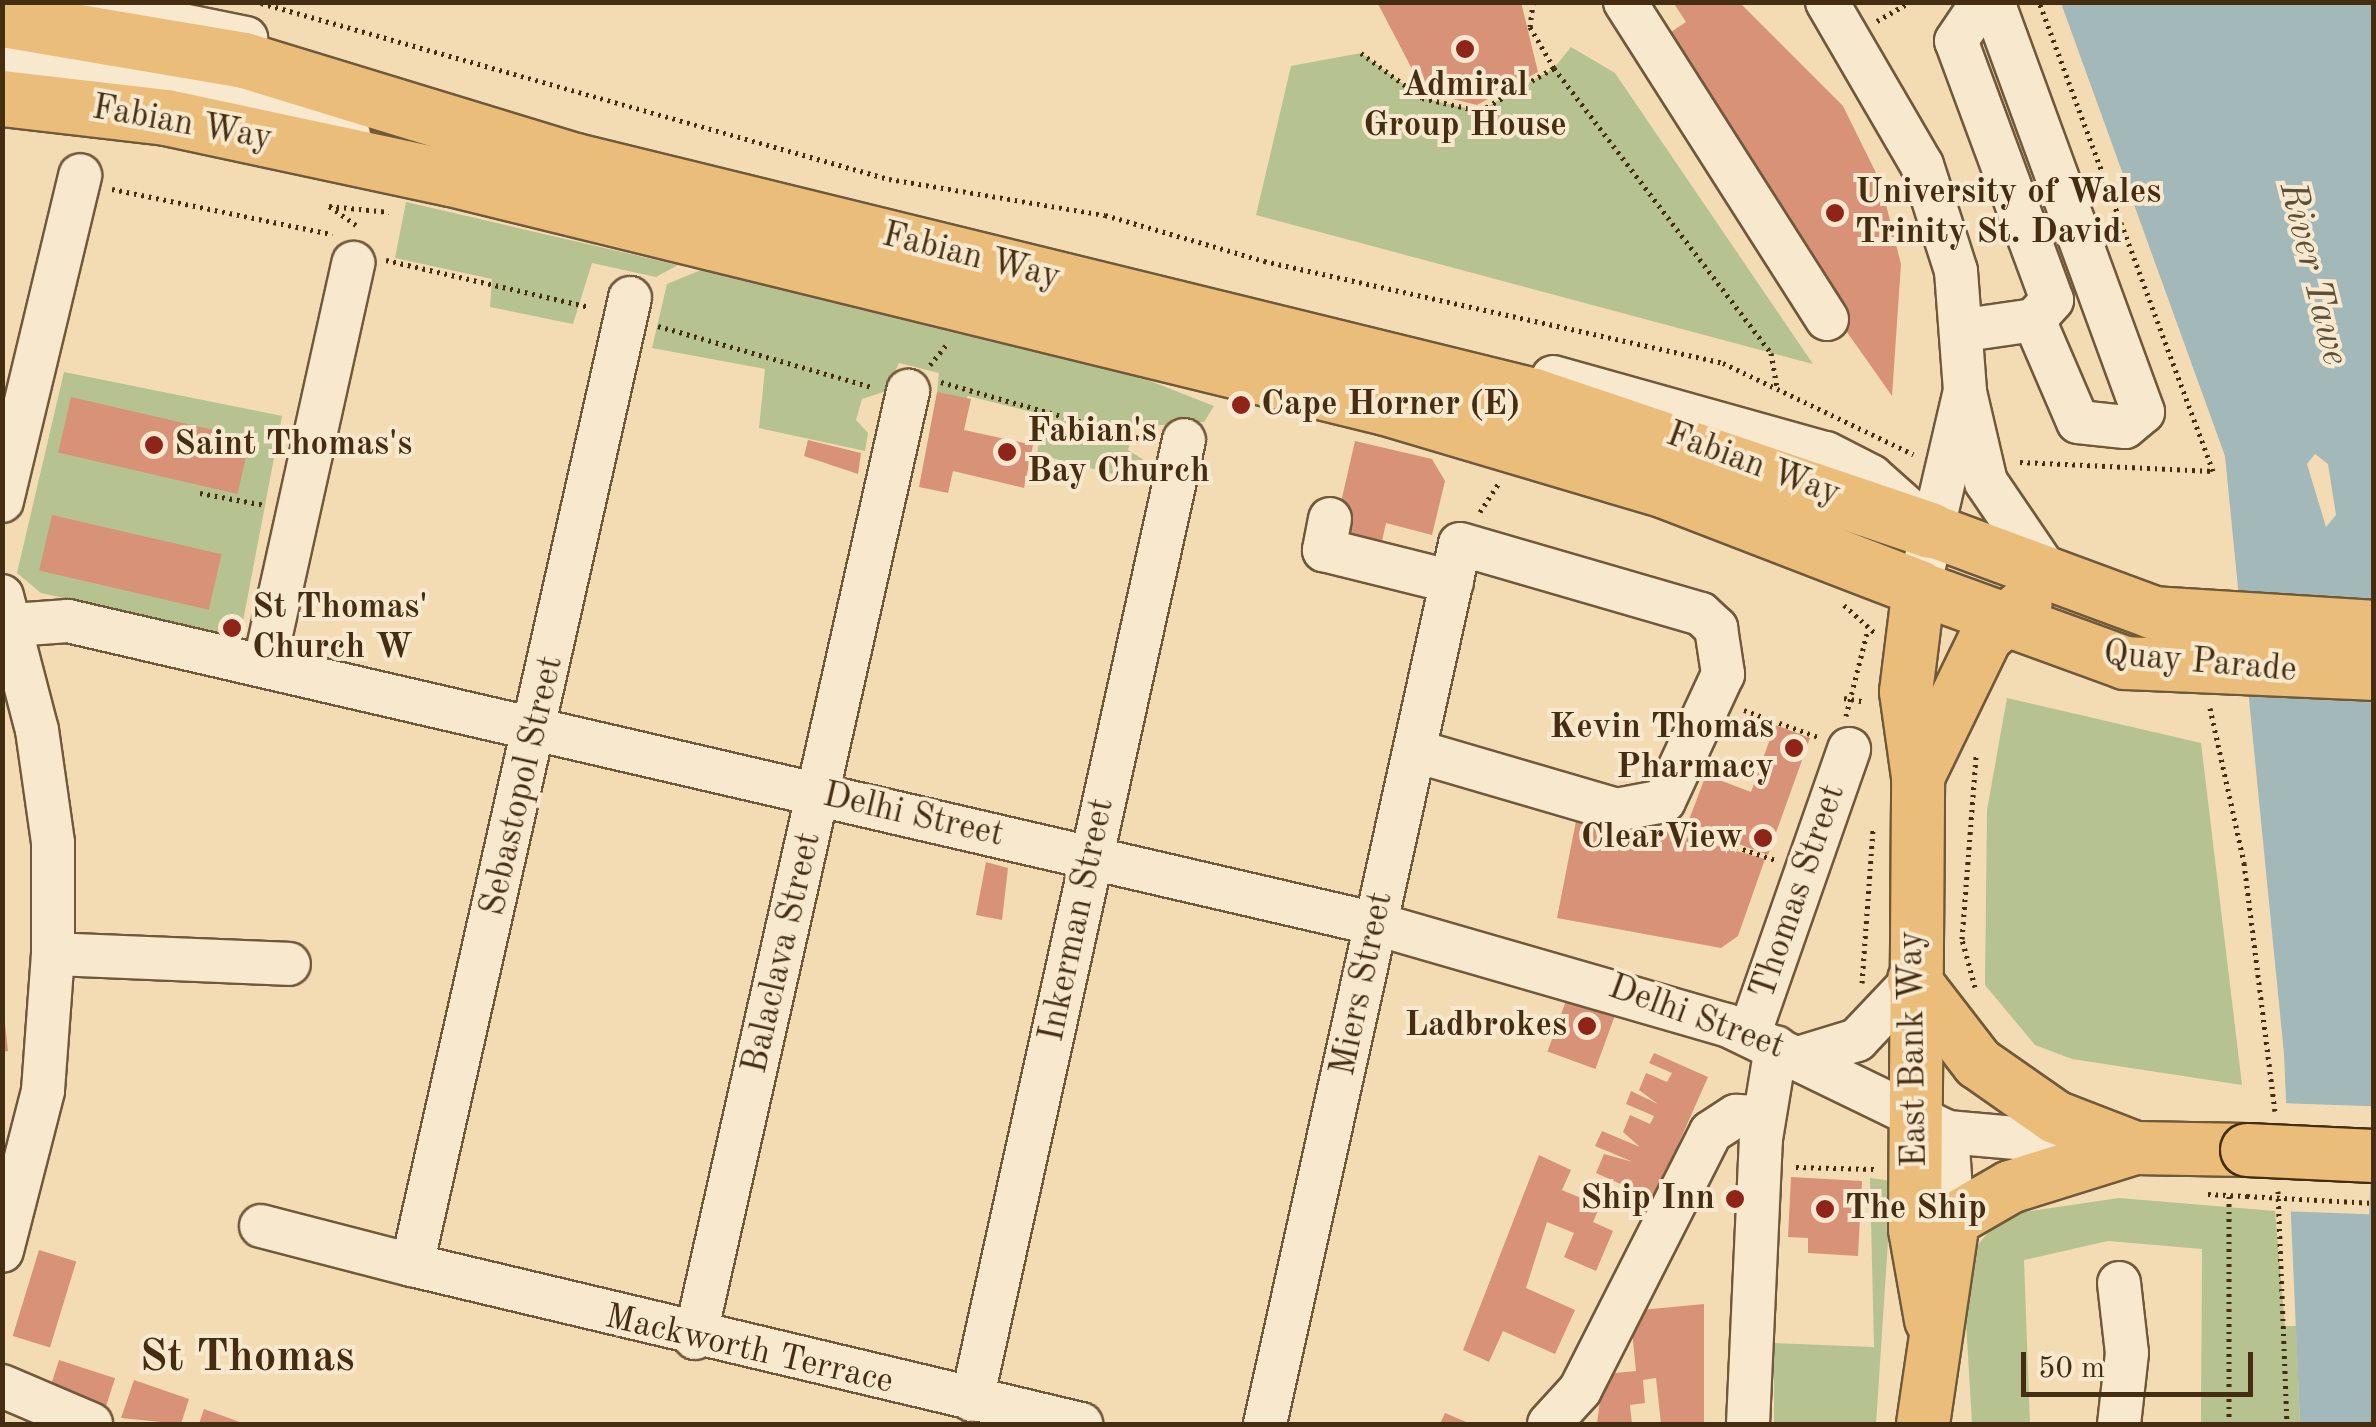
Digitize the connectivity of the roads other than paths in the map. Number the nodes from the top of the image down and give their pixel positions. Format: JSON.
{"nodes":[{"id":1,"x":70,"y":2,"type":"edge"},
{"id":2,"x":1625,"y":2,"type":"edge"},
{"id":3,"x":1827,"y":2,"type":"edge"},
{"id":4,"x":2,"y":19,"type":"edge"},
{"id":5,"x":2,"y":60,"type":"edge"},
{"id":6,"x":2,"y":98,"type":"edge"},
{"id":7,"x":80,"y":175,"type":"dead end"},
{"id":8,"x":451,"y":178,"type":"junction"},
{"id":9,"x":370,"y":249,"type":"road end"},
{"id":10,"x":630,"y":298,"type":"dead end"},
{"id":11,"x":1827,"y":319,"type":"dead end"},
{"id":12,"x":2034,"y":320,"type":"junction"},
{"id":13,"x":1965,"y":330,"type":"junction"},
{"id":14,"x":908,"y":392,"type":"road end"},
{"id":15,"x":1965,"y":392,"type":"junction"},
{"id":16,"x":1184,"y":440,"type":"dead end"},
{"id":17,"x":2,"y":501,"type":"edge"},
{"id":18,"x":1330,"y":518,"type":"dead end"},
{"id":19,"x":1930,"y":530,"type":"junction"},
{"id":20,"x":1456,"y":563,"type":"junction"},
{"id":21,"x":1919,"y":588,"type":"junction"},
{"id":22,"x":2074,"y":589,"type":"junction"},
{"id":23,"x":8,"y":611,"type":"edge"},
{"id":24,"x":1998,"y":622,"type":"junction"},
{"id":25,"x":2374,"y":628,"type":"edge"},
{"id":26,"x":2217,"y":663,"type":"junction"},
{"id":27,"x":264,"y":666,"type":"junction"},
{"id":28,"x":2374,"y":674,"type":"edge"},
{"id":29,"x":537,"y":728,"type":"junction"},
{"id":30,"x":1848,"y":749,"type":"road end"},
{"id":31,"x":1414,"y":750,"type":"junction"},
{"id":32,"x":1918,"y":776,"type":"junction"},
{"id":33,"x":820,"y":794,"type":"junction"},
{"id":34,"x":1091,"y":859,"type":"junction"},
{"id":35,"x":1376,"y":924,"type":"junction"},
{"id":36,"x":53,"y":954,"type":"junction"},
{"id":37,"x":289,"y":964,"type":"dead end"},
{"id":38,"x":1914,"y":980,"type":"junction"},
{"id":39,"x":1775,"y":1046,"type":"junction"},
{"id":40,"x":1764,"y":1117,"type":"junction"},
{"id":41,"x":1931,"y":1124,"type":"junction"},
{"id":42,"x":2135,"y":1148,"type":"junction"},
{"id":43,"x":2374,"y":1156,"type":"edge"},
{"id":44,"x":1953,"y":1220,"type":"junction"},
{"id":45,"x":261,"y":1226,"type":"dead end"},
{"id":46,"x":2,"y":1251,"type":"edge"},
{"id":47,"x":414,"y":1269,"type":"junction"},
{"id":48,"x":2119,"y":1283,"type":"dead end"},
{"id":49,"x":1931,"y":1320,"type":"junction"},
{"id":50,"x":694,"y":1338,"type":"junction"},
{"id":51,"x":2,"y":1386,"type":"edge"},
{"id":52,"x":972,"y":1400,"type":"junction"},
{"id":53,"x":90,"y":1424,"type":"edge"},
{"id":54,"x":1081,"y":1424,"type":"edge"},
{"id":55,"x":1265,"y":1424,"type":"edge"},
{"id":56,"x":1549,"y":1424,"type":"edge"},
{"id":57,"x":1748,"y":1424,"type":"edge"},
{"id":58,"x":1922,"y":1424,"type":"edge"},
{"id":59,"x":2119,"y":1424,"type":"edge"}],
"edges":[{"from":1,"to":19,"type":"street"},
{"from":2,"to":11,"type":"street"},
{"from":3,"to":13,"type":"street"},
{"from":4,"to":19,"type":"highway","name":"Fabian Way"},
{"from":5,"to":8,"type":"street"},
{"from":6,"to":8,"type":"highway","name":"Fabian Way"},
{"from":7,"to":17,"type":"street"},
{"from":8,"to":21,"type":"highway","name":"Fabian Way"},
{"from":9,"to":27,"type":"street"},
{"from":10,"to":29,"type":"street","name":"Sebastopol Street"},
{"from":12,"to":12,"type":"street"},
{"from":12,"to":13,"type":"street"},
{"from":13,"to":15,"type":"street"},
{"from":14,"to":33,"type":"street","name":"Balaclava Street"},
{"from":15,"to":19,"type":"street"},
{"from":15,"to":22,"type":"street"},
{"from":16,"to":34,"type":"street","name":"Inkerman Street"},
{"from":18,"to":20,"type":"street"},
{"from":19,"to":21,"type":"street"},
{"from":19,"to":22,"type":"main road","name":"Quay Parade"},
{"from":20,"to":31,"type":"street","name":"Miers Street"},
{"from":20,"to":31,"type":"street"},
{"from":21,"to":24,"type":"main road","name":"Quay Parade"},
{"from":21,"to":32,"type":"main road","name":"East Bank Way"},
{"from":22,"to":24,"type":"main road"},
{"from":22,"to":26,"type":"main road","name":"Quay Parade"},
{"from":23,"to":27,"type":"street","name":"Delhi Street"},
{"from":23,"to":36,"type":"street"},
{"from":24,"to":26,"type":"main road","name":"Quay Parade"},
{"from":24,"to":32,"type":"main road","name":"East Bank Way"},
{"from":25,"to":26,"type":"main road","name":"Quay Parade"},
{"from":26,"to":28,"type":"main road","name":"Quay Parade"},
{"from":27,"to":29,"type":"street","name":"Delhi Street"},
{"from":29,"to":33,"type":"street","name":"Delhi Street"},
{"from":29,"to":47,"type":"street","name":"Sebastopol Street"},
{"from":30,"to":39,"type":"street","name":"Thomas Street"},
{"from":31,"to":35,"type":"street","name":"Miers Street"},
{"from":32,"to":38,"type":"main road","name":"East Bank Way"},
{"from":33,"to":34,"type":"street","name":"Delhi Street"},
{"from":33,"to":50,"type":"street","name":"Balaclava Street"},
{"from":34,"to":35,"type":"street","name":"Delhi Street"},
{"from":34,"to":52,"type":"street","name":"Inkerman Street"},
{"from":35,"to":39,"type":"street","name":"Delhi Street"},
{"from":35,"to":55,"type":"street","name":"Miers Street"},
{"from":36,"to":37,"type":"street"},
{"from":36,"to":46,"type":"street"},
{"from":38,"to":39,"type":"street","name":"Delhi Street"},
{"from":38,"to":41,"type":"main road","name":"East Bank Way"},
{"from":38,"to":42,"type":"main road"},
{"from":39,"to":40,"type":"street","name":"Thomas Street"},
{"from":39,"to":41,"type":"street","name":"Delhi Street"},
{"from":40,"to":56,"type":"street"},
{"from":40,"to":57,"type":"street","name":"Thomas Street"},
{"from":41,"to":42,"type":"street","name":"Delhi Street"},
{"from":41,"to":44,"type":"street"},
{"from":41,"to":49,"type":"main road","name":"East Bank Way"},
{"from":42,"to":43,"type":"main road","bridge":true},
{"from":42,"to":44,"type":"main road"},
{"from":44,"to":49,"type":"main road","name":"East Bank Way"},
{"from":45,"to":47,"type":"street","name":"Mackworth Terrace"},
{"from":47,"to":50,"type":"street","name":"Mackworth Terrace"},
{"from":48,"to":59,"type":"street"},
{"from":49,"to":58,"type":"main road","name":"East Bank Way"},
{"from":50,"to":52,"type":"street","name":"Mackworth Terrace"},
{"from":51,"to":53,"type":"street"},
{"from":52,"to":54,"type":"street","name":"Mackworth Terrace"}]}
